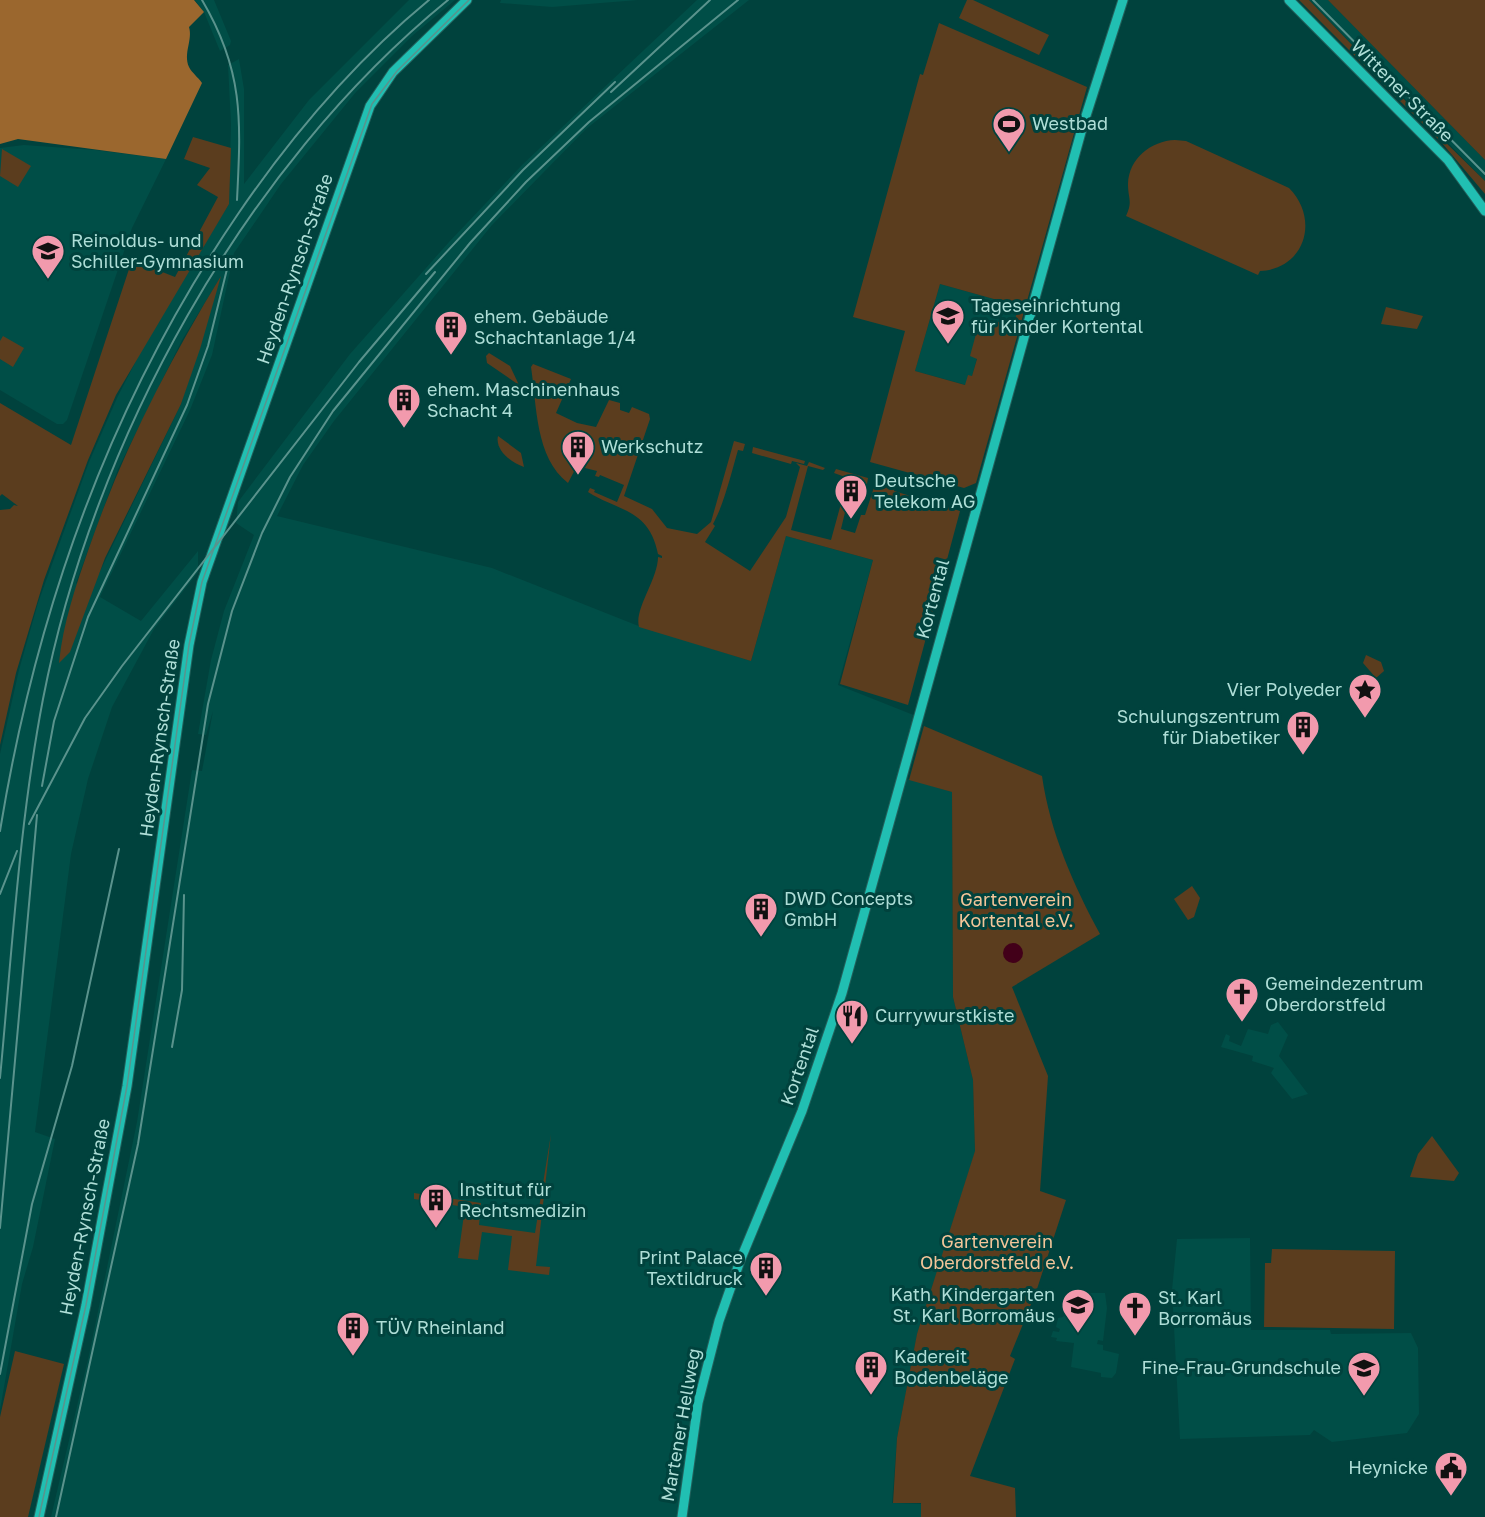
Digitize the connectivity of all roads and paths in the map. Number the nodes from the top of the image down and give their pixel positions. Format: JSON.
{"nodes":[{"id":1,"x":466,"y":0,"type":"edge"},
{"id":2,"x":1124,"y":0,"type":"edge"},
{"id":3,"x":1289,"y":0,"type":"edge"},
{"id":4,"x":1485,"y":212,"type":"edge"},
{"id":5,"x":765,"y":1204,"type":"joint"},
{"id":6,"x":39,"y":1517,"type":"edge"},
{"id":7,"x":682,"y":1517,"type":"edge"}],
"edges":[{"from":1,"to":6,"type":"main road","name":"Heyden-Rynsch-Straße"},
{"from":2,"to":5,"type":"main road","name":"Kortental"},
{"from":3,"to":4,"type":"main road","name":"Wittener Straße"},
{"from":5,"to":7,"type":"main road","name":"Martener Hellweg"}]}
